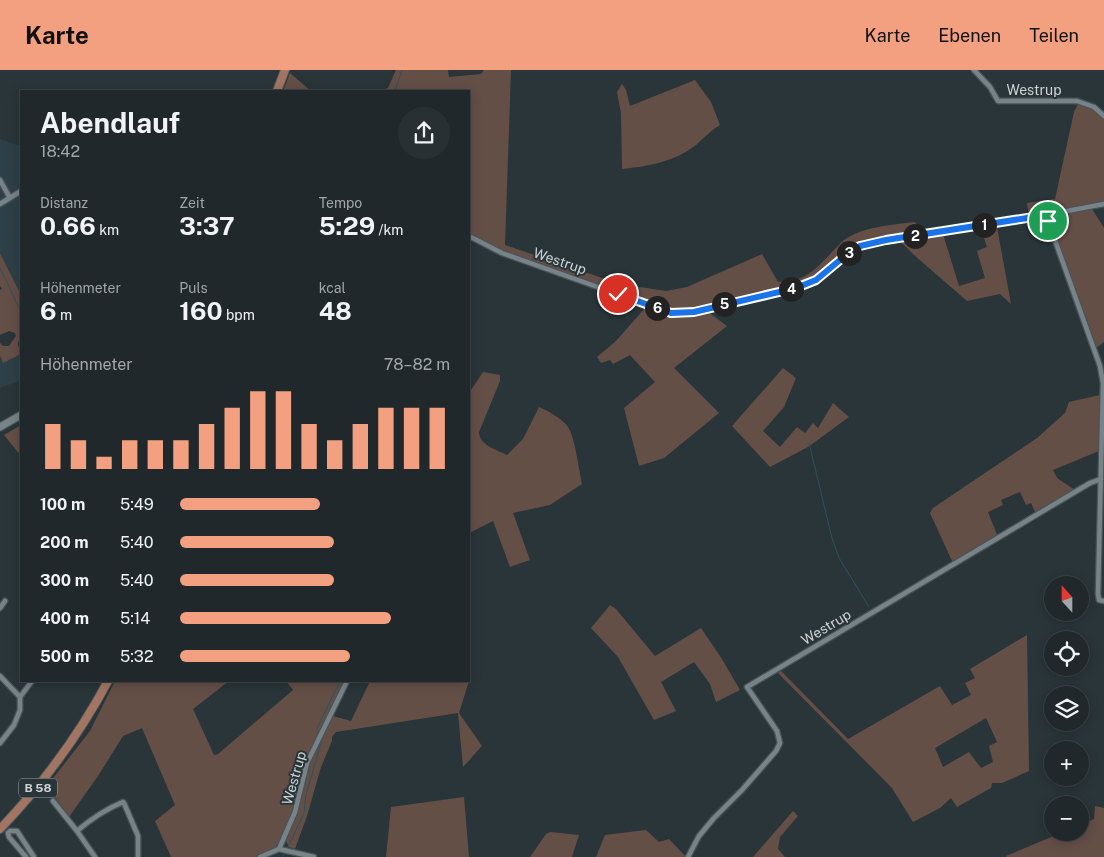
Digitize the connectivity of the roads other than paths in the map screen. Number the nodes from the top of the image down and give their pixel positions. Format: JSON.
{"nodes":[{"id":1,"x":285,"y":70,"type":"edge"},
{"id":2,"x":974,"y":70,"type":"edge"},
{"id":3,"x":278,"y":90,"type":"edge"},
{"id":4,"x":1104,"y":116,"type":"edge"},
{"id":5,"x":0,"y":180,"type":"edge"},
{"id":6,"x":20,"y":192,"type":"edge"},
{"id":7,"x":10,"y":198,"type":"junction"},
{"id":8,"x":0,"y":204,"type":"edge"},
{"id":9,"x":1104,"y":204,"type":"edge"},
{"id":10,"x":1046,"y":215,"type":"junction"},
{"id":11,"x":470,"y":237,"type":"edge"},
{"id":12,"x":20,"y":416,"type":"edge"},
{"id":13,"x":0,"y":427,"type":"edge"},
{"id":14,"x":1100,"y":479,"type":"junction"},
{"id":15,"x":5,"y":601,"type":"dead end"},
{"id":16,"x":1104,"y":601,"type":"edge"},
{"id":17,"x":0,"y":608,"type":"edge"},
{"id":18,"x":0,"y":676,"type":"edge"},
{"id":19,"x":31,"y":682,"type":"edge"},
{"id":20,"x":107,"y":682,"type":"edge"},
{"id":21,"x":347,"y":682,"type":"edge"},
{"id":22,"x":20,"y":697,"type":"junction"},
{"id":23,"x":0,"y":743,"type":"edge"},
{"id":24,"x":53,"y":800,"type":"dead end"},
{"id":25,"x":0,"y":829,"type":"edge"},
{"id":26,"x":77,"y":831,"type":"junction"},
{"id":27,"x":279,"y":849,"type":"junction"},
{"id":28,"x":26,"y":857,"type":"edge"},
{"id":29,"x":34,"y":857,"type":"edge"},
{"id":30,"x":95,"y":857,"type":"edge"},
{"id":31,"x":138,"y":857,"type":"edge"},
{"id":32,"x":260,"y":857,"type":"edge"},
{"id":33,"x":314,"y":857,"type":"edge"},
{"id":34,"x":688,"y":857,"type":"edge"}],
"edges":[{"from":1,"to":3,"type":"main road"},
{"from":2,"to":4,"type":"street","name":"Westrup"},
{"from":5,"to":7,"type":"street"},
{"from":6,"to":7,"type":"street"},
{"from":7,"to":8,"type":"street"},
{"from":9,"to":10,"type":"street","name":"Westrup"},
{"from":10,"to":11,"type":"street","name":"Westrup"},
{"from":10,"to":14,"type":"street"},
{"from":12,"to":13,"type":"street"},
{"from":14,"to":16,"type":"street"},
{"from":14,"to":34,"type":"street","name":"Westrup"},
{"from":15,"to":17,"type":"street"},
{"from":18,"to":22,"type":"street"},
{"from":19,"to":22,"type":"street"},
{"from":20,"to":25,"type":"main road","number":"B 58"},
{"from":21,"to":27,"type":"street","name":"Westrup"},
{"from":22,"to":23,"type":"street"},
{"from":24,"to":26,"type":"street"},
{"from":26,"to":30,"type":"street"},
{"from":26,"to":31,"type":"street"},
{"from":27,"to":32,"type":"street"},
{"from":27,"to":33,"type":"street"},
{"from":28,"to":29,"type":"street"}]}
